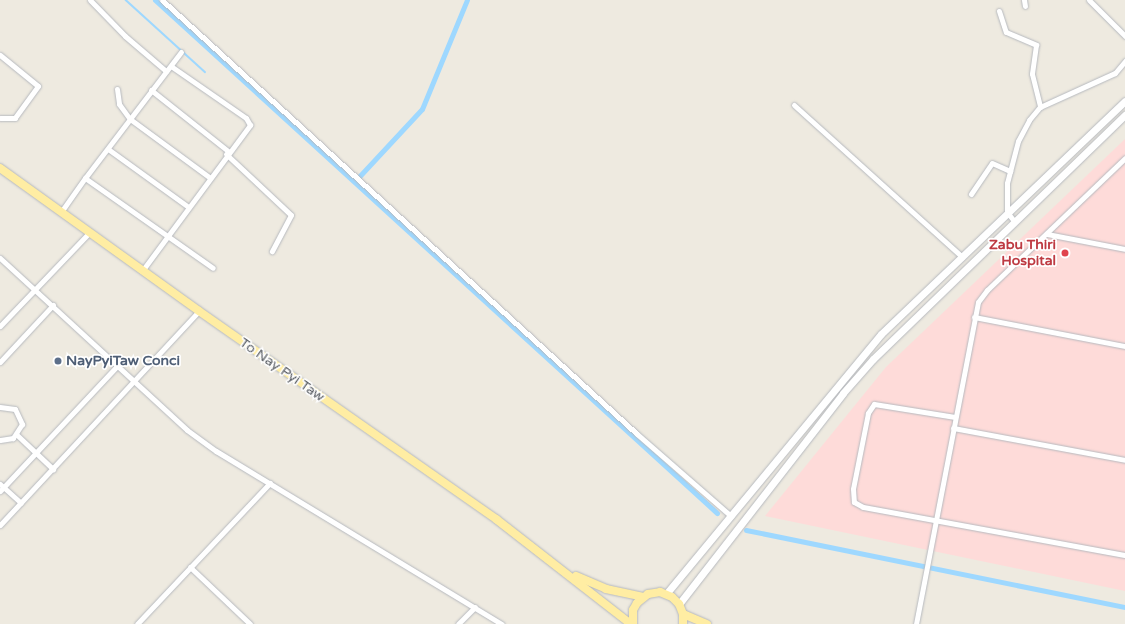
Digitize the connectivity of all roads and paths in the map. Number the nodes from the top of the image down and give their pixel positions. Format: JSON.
{"nodes":[{"id":1,"x":90,"y":0,"type":"edge"},
{"id":2,"x":162,"y":0,"type":"edge"},
{"id":3,"x":1024,"y":0,"type":"edge"},
{"id":4,"x":1089,"y":0,"type":"edge"},
{"id":5,"x":1025,"y":6,"type":"dead end"},
{"id":6,"x":999,"y":11,"type":"dead end"},
{"id":7,"x":1125,"y":36,"type":"edge"},
{"id":8,"x":181,"y":52,"type":"dead end"},
{"id":9,"x":0,"y":55,"type":"edge"},
{"id":10,"x":1125,"y":60,"type":"edge"},
{"id":11,"x":171,"y":66,"type":"junction"},
{"id":12,"x":166,"y":71,"type":"junction"},
{"id":13,"x":117,"y":88,"type":"dead end"},
{"id":14,"x":151,"y":90,"type":"junction"},
{"id":15,"x":1125,"y":101,"type":"edge"},
{"id":16,"x":794,"y":105,"type":"dead end"},
{"id":17,"x":1040,"y":107,"type":"junction"},
{"id":18,"x":1125,"y":115,"type":"edge"},
{"id":19,"x":0,"y":118,"type":"edge"},
{"id":20,"x":130,"y":119,"type":"junction"},
{"id":21,"x":108,"y":149,"type":"junction"},
{"id":22,"x":227,"y":153,"type":"junction"},
{"id":23,"x":1125,"y":158,"type":"edge"},
{"id":24,"x":0,"y":168,"type":"edge"},
{"id":25,"x":1010,"y":171,"type":"junction"},
{"id":26,"x":209,"y":177,"type":"junction"},
{"id":27,"x":85,"y":178,"type":"junction"},
{"id":28,"x":971,"y":194,"type":"dead end"},
{"id":29,"x":188,"y":206,"type":"junction"},
{"id":30,"x":60,"y":212,"type":"junction"},
{"id":31,"x":1007,"y":212,"type":"junction"},
{"id":32,"x":1014,"y":221,"type":"junction"},
{"id":33,"x":89,"y":233,"type":"junction"},
{"id":34,"x":1047,"y":234,"type":"junction"},
{"id":35,"x":166,"y":235,"type":"junction"},
{"id":36,"x":1125,"y":250,"type":"edge"},
{"id":37,"x":272,"y":251,"type":"dead end"},
{"id":38,"x":962,"y":257,"type":"junction"},
{"id":39,"x":0,"y":258,"type":"edge"},
{"id":40,"x":214,"y":268,"type":"dead end"},
{"id":41,"x":142,"y":270,"type":"junction"},
{"id":42,"x":35,"y":289,"type":"junction"},
{"id":43,"x":53,"y":305,"type":"junction"},
{"id":44,"x":199,"y":311,"type":"junction"},
{"id":45,"x":974,"y":317,"type":"junction"},
{"id":46,"x":0,"y":326,"type":"edge"},
{"id":47,"x":1125,"y":346,"type":"edge"},
{"id":48,"x":0,"y":362,"type":"edge"},
{"id":49,"x":118,"y":365,"type":"junction"},
{"id":50,"x":135,"y":380,"type":"junction"},
{"id":51,"x":0,"y":407,"type":"edge"},
{"id":52,"x":955,"y":417,"type":"junction"},
{"id":53,"x":953,"y":428,"type":"junction"},
{"id":54,"x":17,"y":435,"type":"junction"},
{"id":55,"x":0,"y":440,"type":"edge"},
{"id":56,"x":36,"y":453,"type":"junction"},
{"id":57,"x":1125,"y":460,"type":"edge"},
{"id":58,"x":53,"y":469,"type":"junction"},
{"id":59,"x":270,"y":483,"type":"junction"},
{"id":60,"x":1,"y":487,"type":"edge"},
{"id":61,"x":21,"y":503,"type":"junction"},
{"id":62,"x":731,"y":516,"type":"junction"},
{"id":63,"x":936,"y":520,"type":"junction"},
{"id":64,"x":0,"y":526,"type":"edge"},
{"id":65,"x":1125,"y":556,"type":"edge"},
{"id":66,"x":190,"y":567,"type":"junction"},
{"id":67,"x":564,"y":570,"type":"junction"},
{"id":68,"x":666,"y":594,"type":"junction"},
{"id":69,"x":643,"y":597,"type":"junction"},
{"id":70,"x":679,"y":604,"type":"junction"},
{"id":71,"x":475,"y":607,"type":"junction"},
{"id":72,"x":684,"y":614,"type":"junction"},
{"id":73,"x":137,"y":624,"type":"edge"},
{"id":74,"x":250,"y":624,"type":"edge"},
{"id":75,"x":458,"y":624,"type":"edge"},
{"id":76,"x":502,"y":624,"type":"edge"},
{"id":77,"x":632,"y":624,"type":"edge"},
{"id":78,"x":683,"y":624,"type":"edge"},
{"id":79,"x":707,"y":624,"type":"edge"},
{"id":80,"x":916,"y":624,"type":"edge"}],
"edges":[{"from":1,"to":12,"type":"street"},
{"from":2,"to":62,"type":"street"},
{"from":3,"to":5,"type":"street"},
{"from":4,"to":7,"type":"street"},
{"from":6,"to":17,"type":"street"},
{"from":8,"to":11,"type":"street"},
{"from":9,"to":19,"type":"street"},
{"from":10,"to":17,"type":"street"},
{"from":11,"to":12,"type":"street"},
{"from":11,"to":22,"type":"street"},
{"from":12,"to":14,"type":"street"},
{"from":13,"to":20,"type":"street"},
{"from":14,"to":20,"type":"street"},
{"from":14,"to":22,"type":"street"},
{"from":15,"to":31,"type":"main road"},
{"from":16,"to":38,"type":"street"},
{"from":17,"to":25,"type":"street"},
{"from":18,"to":32,"type":"main road"},
{"from":20,"to":21,"type":"street"},
{"from":20,"to":26,"type":"street"},
{"from":21,"to":27,"type":"street"},
{"from":21,"to":29,"type":"street"},
{"from":22,"to":26,"type":"street"},
{"from":22,"to":37,"type":"street"},
{"from":23,"to":34,"type":"street"},
{"from":24,"to":30,"type":"main road","name":"To Nay Pyi Taw"},
{"from":25,"to":28,"type":"street"},
{"from":25,"to":31,"type":"street"},
{"from":26,"to":29,"type":"street"},
{"from":27,"to":30,"type":"street"},
{"from":27,"to":35,"type":"street"},
{"from":29,"to":35,"type":"street"},
{"from":30,"to":33,"type":"main road","name":"To Nay Pyi Taw"},
{"from":31,"to":32,"type":"street"},
{"from":31,"to":38,"type":"main road"},
{"from":32,"to":70,"type":"main road"},
{"from":33,"to":41,"type":"main road","name":"To Nay Pyi Taw"},
{"from":33,"to":42,"type":"street"},
{"from":34,"to":36,"type":"street"},
{"from":34,"to":45,"type":"street"},
{"from":35,"to":40,"type":"street"},
{"from":35,"to":41,"type":"street"},
{"from":38,"to":62,"type":"main road"},
{"from":39,"to":42,"type":"street"},
{"from":41,"to":44,"type":"main road","name":"To Nay Pyi Taw"},
{"from":42,"to":43,"type":"street"},
{"from":42,"to":46,"type":"street"},
{"from":43,"to":48,"type":"street"},
{"from":43,"to":49,"type":"street"},
{"from":44,"to":50,"type":"street"},
{"from":44,"to":67,"type":"main road","name":"To Nay Pyi Taw"},
{"from":45,"to":47,"type":"street"},
{"from":45,"to":52,"type":"street"},
{"from":49,"to":50,"type":"street"},
{"from":49,"to":56,"type":"street"},
{"from":50,"to":58,"type":"street"},
{"from":50,"to":59,"type":"street"},
{"from":51,"to":54,"type":"street"},
{"from":52,"to":53,"type":"street"},
{"from":52,"to":63,"type":"street"},
{"from":53,"to":57,"type":"street"},
{"from":53,"to":63,"type":"street"},
{"from":54,"to":55,"type":"street"},
{"from":54,"to":56,"type":"street"},
{"from":56,"to":58,"type":"street"},
{"from":56,"to":60,"type":"street"},
{"from":58,"to":61,"type":"street"},
{"from":59,"to":66,"type":"street"},
{"from":59,"to":71,"type":"street"},
{"from":60,"to":61,"type":"street"},
{"from":61,"to":64,"type":"street"},
{"from":62,"to":68,"type":"main road"},
{"from":63,"to":65,"type":"street"},
{"from":63,"to":80,"type":"street"},
{"from":66,"to":73,"type":"street"},
{"from":66,"to":74,"type":"street"},
{"from":67,"to":69,"type":"main road"},
{"from":67,"to":77,"type":"main road"},
{"from":68,"to":69,"type":"main road"},
{"from":68,"to":70,"type":"main road"},
{"from":69,"to":77,"type":"main road"},
{"from":70,"to":72,"type":"main road"},
{"from":71,"to":75,"type":"street"},
{"from":71,"to":76,"type":"street"},
{"from":72,"to":78,"type":"main road"},
{"from":72,"to":79,"type":"main road"}]}
